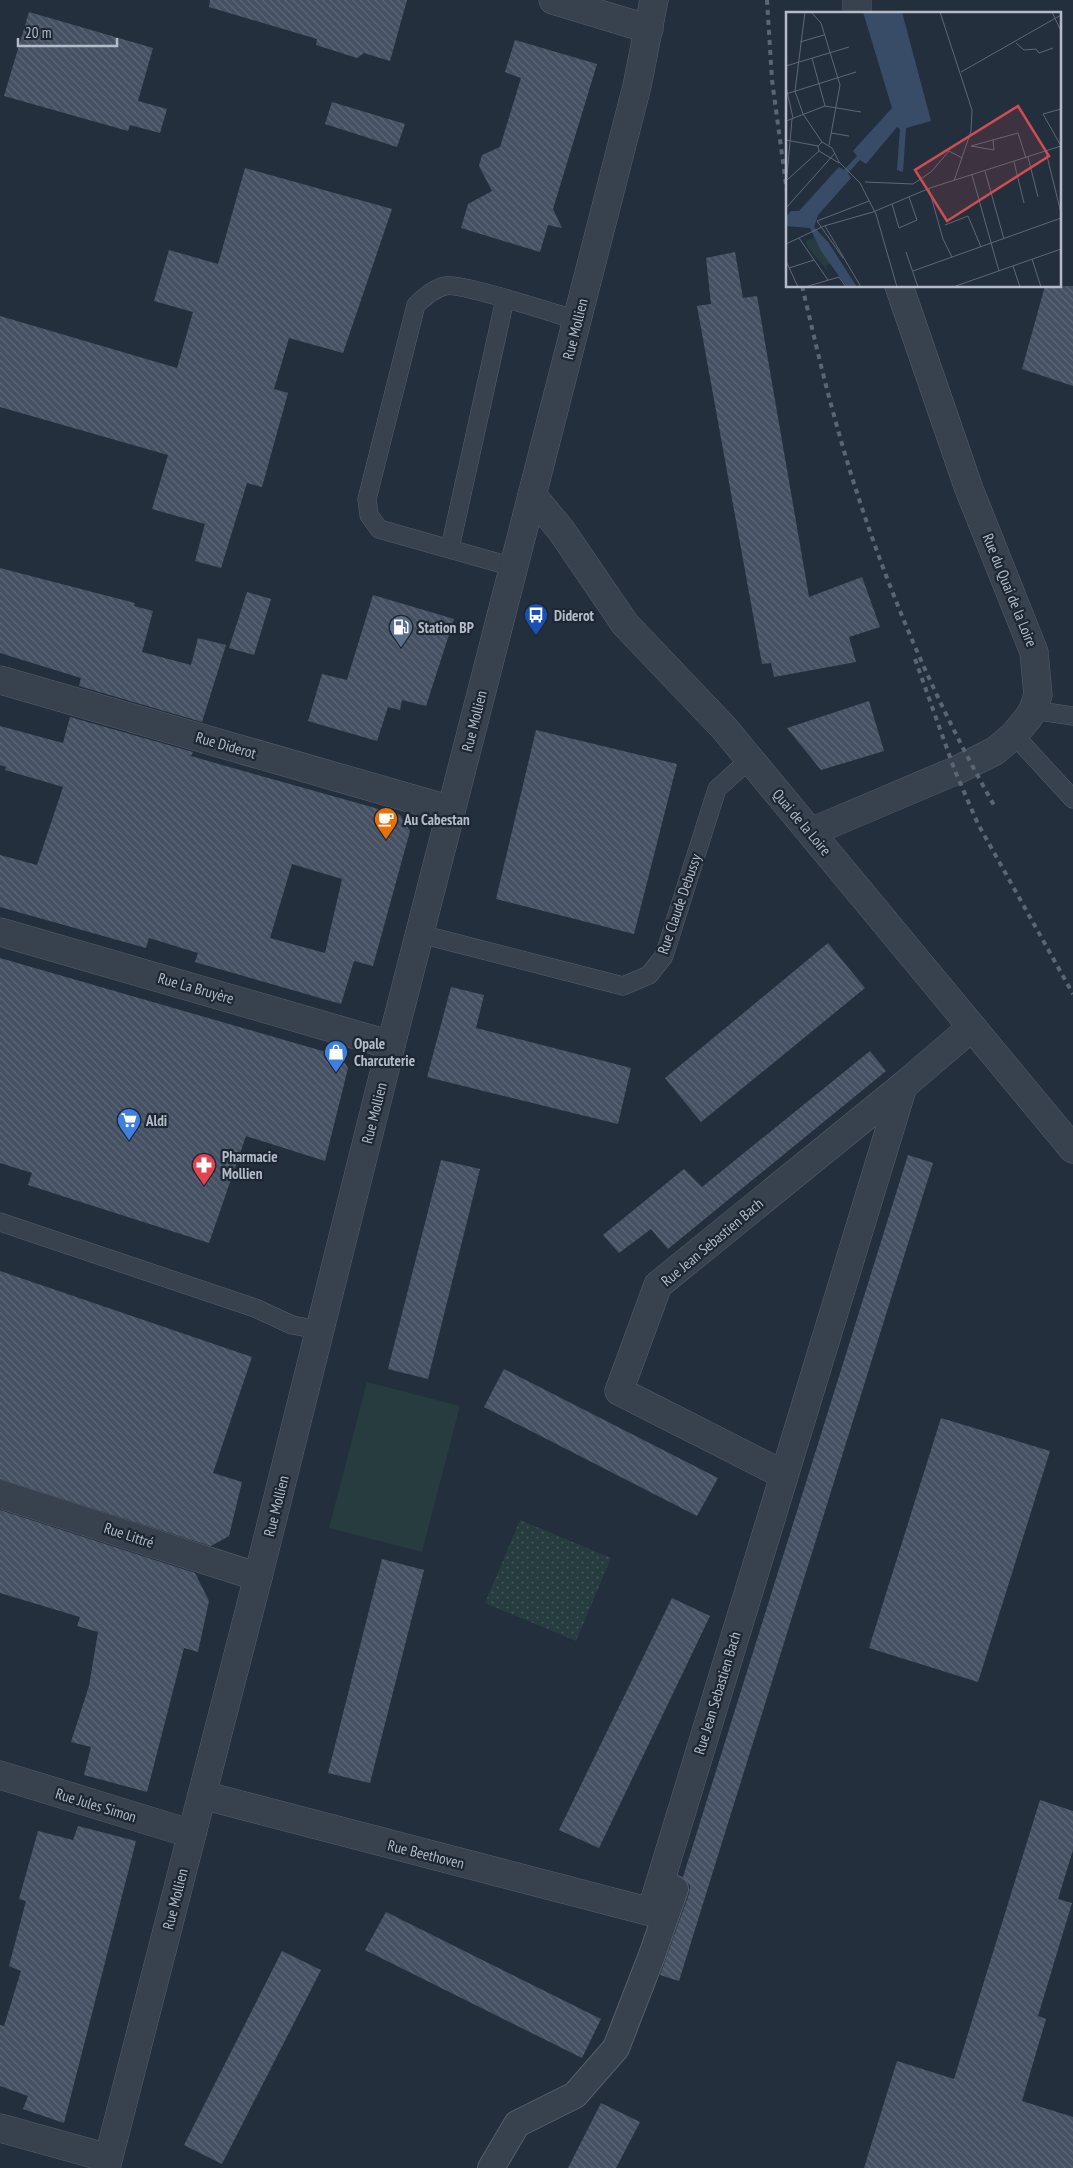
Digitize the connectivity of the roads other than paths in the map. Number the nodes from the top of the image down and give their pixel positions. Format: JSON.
{"nodes":[{"id":1,"x":552,"y":0,"type":"edge"},
{"id":2,"x":654,"y":0,"type":"edge"},
{"id":3,"x":649,"y":29,"type":"junction"},
{"id":4,"x":900,"y":288,"type":"edge"},
{"id":5,"x":506,"y":299,"type":"junction"},
{"id":6,"x":577,"y":320,"type":"junction"},
{"id":7,"x":532,"y":495,"type":"junction"},
{"id":8,"x":450,"y":548,"type":"junction"},
{"id":9,"x":514,"y":567,"type":"junction"},
{"id":10,"x":0,"y":680,"type":"edge"},
{"id":11,"x":1034,"y":710,"type":"junction"},
{"id":12,"x":1073,"y":716,"type":"edge"},
{"id":13,"x":1014,"y":735,"type":"junction"},
{"id":14,"x":750,"y":759,"type":"junction"},
{"id":15,"x":1073,"y":799,"type":"edge"},
{"id":16,"x":451,"y":810,"type":"junction"},
{"id":17,"x":811,"y":832,"type":"junction"},
{"id":18,"x":0,"y":932,"type":"edge"},
{"id":19,"x":420,"y":934,"type":"junction"},
{"id":20,"x":972,"y":1027,"type":"junction"},
{"id":21,"x":391,"y":1044,"type":"junction"},
{"id":22,"x":903,"y":1086,"type":"junction"},
{"id":23,"x":1073,"y":1149,"type":"edge"},
{"id":24,"x":0,"y":1222,"type":"edge"},
{"id":25,"x":320,"y":1330,"type":"junction"},
{"id":26,"x":784,"y":1475,"type":"junction"},
{"id":27,"x":0,"y":1494,"type":"edge"},
{"id":28,"x":258,"y":1577,"type":"junction"},
{"id":29,"x":0,"y":1775,"type":"edge"},
{"id":30,"x":202,"y":1795,"type":"junction"},
{"id":31,"x":192,"y":1834,"type":"junction"},
{"id":32,"x":660,"y":1883,"type":"junction"},
{"id":33,"x":651,"y":1912,"type":"joint"},
{"id":34,"x":0,"y":2128,"type":"edge"},
{"id":35,"x":107,"y":2163,"type":"edge"},
{"id":36,"x":491,"y":2168,"type":"edge"}],
"edges":[{"from":1,"to":3,"type":"street"},
{"from":2,"to":3,"type":"street","name":"Rue Mollien"},
{"from":3,"to":6,"type":"street","name":"Rue Mollien"},
{"from":4,"to":11,"type":"street","name":"Rue du Quai de la Loire"},
{"from":5,"to":6,"type":"lane"},
{"from":5,"to":8,"type":"lane"},
{"from":5,"to":8,"type":"lane"},
{"from":6,"to":7,"type":"street","name":"Rue Mollien"},
{"from":7,"to":9,"type":"street","name":"Rue Mollien"},
{"from":7,"to":14,"type":"street","name":"Quai de la Loire"},
{"from":8,"to":9,"type":"lane"},
{"from":9,"to":16,"type":"street","name":"Rue Mollien"},
{"from":10,"to":16,"type":"street","name":"Rue Diderot"},
{"from":11,"to":12,"type":"lane"},
{"from":11,"to":13,"type":"street"},
{"from":13,"to":15,"type":"lane"},
{"from":13,"to":17,"type":"street"},
{"from":14,"to":17,"type":"street","name":"Quai de la Loire"},
{"from":14,"to":19,"type":"lane","name":"Rue Claude Debussy"},
{"from":16,"to":19,"type":"street","name":"Rue Mollien"},
{"from":17,"to":20,"type":"street","name":"Quai de la Loire"},
{"from":18,"to":21,"type":"street","name":"Rue La Bruyère"},
{"from":19,"to":21,"type":"street","name":"Rue Mollien"},
{"from":20,"to":22,"type":"street","name":"Rue Jean Sebastien Bach"},
{"from":20,"to":23,"type":"street","name":"Quai de la Loire"},
{"from":21,"to":25,"type":"street","name":"Rue Mollien"},
{"from":22,"to":26,"type":"street","name":"Rue Jean Sebastien Bach"},
{"from":22,"to":26,"type":"street","name":"Rue Jean Sebastien Bach"},
{"from":24,"to":25,"type":"lane"},
{"from":25,"to":28,"type":"street","name":"Rue Mollien"},
{"from":26,"to":32,"type":"street","name":"Rue Jean Sebastien Bach"},
{"from":27,"to":28,"type":"street","name":"Rue Littré"},
{"from":28,"to":30,"type":"street","name":"Rue Mollien"},
{"from":29,"to":31,"type":"street","name":"Rue Jules Simon"},
{"from":30,"to":31,"type":"street","name":"Rue Mollien"},
{"from":30,"to":33,"type":"street","name":"Rue Beethoven"},
{"from":31,"to":35,"type":"street","name":"Rue Mollien"},
{"from":32,"to":33,"type":"street","name":"Rue Jean Sebastien Bach"},
{"from":32,"to":36,"type":"street"},
{"from":34,"to":35,"type":"street"}]}
